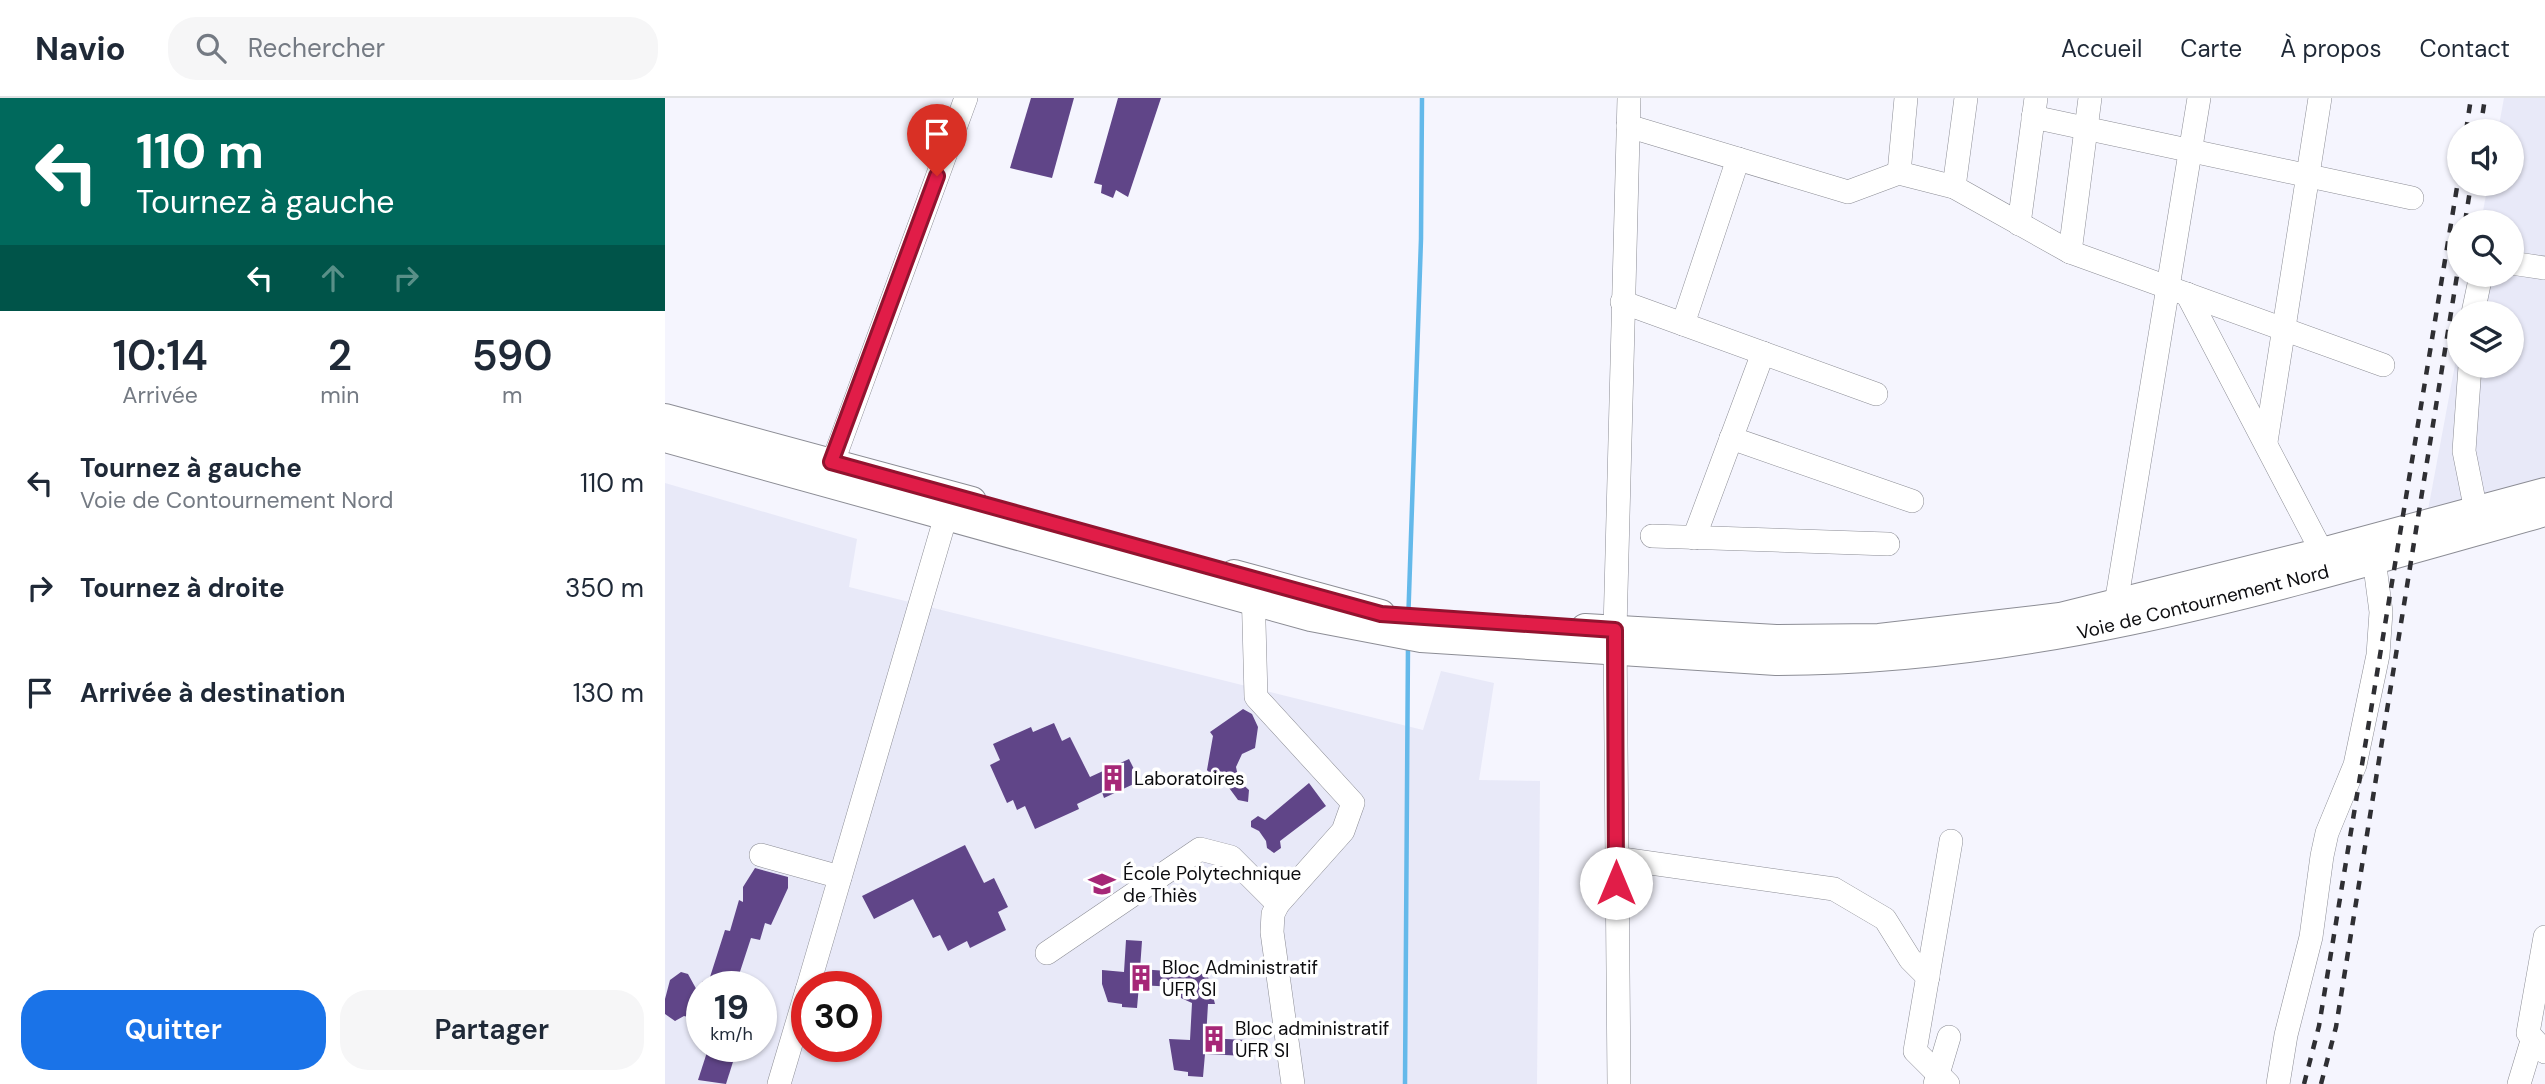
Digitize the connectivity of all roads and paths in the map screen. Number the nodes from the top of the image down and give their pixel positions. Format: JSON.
{"nodes":[{"id":1,"x":965,"y":98,"type":"edge"},
{"id":2,"x":1629,"y":98,"type":"edge"},
{"id":3,"x":1906,"y":98,"type":"edge"},
{"id":4,"x":1966,"y":98,"type":"edge"},
{"id":5,"x":2090,"y":98,"type":"edge"},
{"id":6,"x":2199,"y":98,"type":"edge"},
{"id":7,"x":2320,"y":98,"type":"edge"},
{"id":8,"x":2034,"y":108,"type":"edge"},
{"id":9,"x":1628,"y":126,"type":"junction"},
{"id":10,"x":2086,"y":128,"type":"junction"},
{"id":11,"x":2190,"y":151,"type":"junction"},
{"id":12,"x":1738,"y":159,"type":"junction"},
{"id":13,"x":1899,"y":173,"type":"junction"},
{"id":14,"x":2308,"y":176,"type":"junction"},
{"id":15,"x":1954,"y":187,"type":"junction"},
{"id":16,"x":2412,"y":198,"type":"dead end"},
{"id":17,"x":2019,"y":224,"type":"junction"},
{"id":18,"x":2070,"y":252,"type":"junction"},
{"id":19,"x":2524,"y":263,"type":"edge"},
{"id":20,"x":2544,"y":263,"type":"edge"},
{"id":21,"x":2177,"y":291,"type":"junction"},
{"id":22,"x":1622,"y":302,"type":"junction"},
{"id":23,"x":1683,"y":324,"type":"junction"},
{"id":24,"x":2284,"y":329,"type":"junction"},
{"id":25,"x":1763,"y":353,"type":"junction"},
{"id":26,"x":2383,"y":365,"type":"dead end"},
{"id":27,"x":2469,"y":378,"type":"edge"},
{"id":28,"x":1876,"y":394,"type":"dead end"},
{"id":29,"x":665,"y":418,"type":"edge"},
{"id":30,"x":665,"y":438,"type":"edge"},
{"id":31,"x":1731,"y":438,"type":"junction"},
{"id":32,"x":2266,"y":442,"type":"junction"},
{"id":33,"x":829,"y":471,"type":"junction"},
{"id":34,"x":2545,"y":492,"type":"edge"},
{"id":35,"x":1912,"y":501,"type":"dead end"},
{"id":36,"x":949,"y":505,"type":"junction"},
{"id":37,"x":2476,"y":511,"type":"junction"},
{"id":38,"x":2545,"y":512,"type":"edge"},
{"id":39,"x":1652,"y":536,"type":"dead end"},
{"id":40,"x":1694,"y":538,"type":"junction"},
{"id":41,"x":1888,"y":544,"type":"dead end"},
{"id":42,"x":2322,"y":552,"type":"junction"},
{"id":43,"x":2374,"y":559,"type":"junction"},
{"id":44,"x":1252,"y":589,"type":"junction"},
{"id":45,"x":2116,"y":604,"type":"junction"},
{"id":46,"x":1616,"y":640,"type":"junction"},
{"id":47,"x":1951,"y":841,"type":"dead end"},
{"id":48,"x":761,"y":855,"type":"dead end"},
{"id":49,"x":1615,"y":858,"type":"junction"},
{"id":50,"x":840,"y":877,"type":"junction"},
{"id":51,"x":1278,"y":904,"type":"junction"},
{"id":52,"x":2544,"y":950,"type":"edge"},
{"id":53,"x":1047,"y":953,"type":"dead end"},
{"id":54,"x":812,"y":971,"type":"edge"},
{"id":55,"x":1928,"y":977,"type":"junction"},
{"id":56,"x":1949,"y":1037,"type":"dead end"},
{"id":57,"x":791,"y":1043,"type":"edge"},
{"id":58,"x":2539,"y":1047,"type":"edge"},
{"id":59,"x":1941,"y":1081,"type":"edge"},
{"id":60,"x":779,"y":1084,"type":"edge"},
{"id":61,"x":1293,"y":1084,"type":"edge"},
{"id":62,"x":1619,"y":1084,"type":"edge"},
{"id":63,"x":2278,"y":1084,"type":"edge"},
{"id":64,"x":2519,"y":1084,"type":"edge"}],
"edges":[{"from":1,"to":33,"type":"street"},
{"from":2,"to":9,"type":"street"},
{"from":3,"to":13,"type":"street"},
{"from":4,"to":15,"type":"street"},
{"from":5,"to":10,"type":"street"},
{"from":6,"to":11,"type":"street"},
{"from":7,"to":14,"type":"street"},
{"from":8,"to":10,"type":"street"},
{"from":8,"to":17,"type":"street"},
{"from":9,"to":12,"type":"street"},
{"from":9,"to":22,"type":"street"},
{"from":10,"to":11,"type":"street"},
{"from":10,"to":18,"type":"street"},
{"from":11,"to":14,"type":"street"},
{"from":11,"to":21,"type":"street"},
{"from":12,"to":13,"type":"street"},
{"from":12,"to":23,"type":"street"},
{"from":13,"to":15,"type":"street"},
{"from":14,"to":16,"type":"street"},
{"from":14,"to":24,"type":"street"},
{"from":15,"to":17,"type":"street"},
{"from":17,"to":18,"type":"street"},
{"from":18,"to":21,"type":"street"},
{"from":19,"to":20,"type":"street"},
{"from":21,"to":24,"type":"street"},
{"from":21,"to":32,"type":"street"},
{"from":21,"to":45,"type":"street"},
{"from":22,"to":23,"type":"street"},
{"from":22,"to":46,"type":"street"},
{"from":23,"to":25,"type":"street"},
{"from":24,"to":26,"type":"street"},
{"from":24,"to":32,"type":"street"},
{"from":25,"to":28,"type":"street"},
{"from":25,"to":31,"type":"street"},
{"from":27,"to":37,"type":"street"},
{"from":29,"to":33,"type":"main road","name":"Voie de Contournement Nord"},
{"from":30,"to":33,"type":"main road","name":"Voie de Contournement Nord"},
{"from":31,"to":35,"type":"street"},
{"from":31,"to":40,"type":"street"},
{"from":32,"to":42,"type":"street"},
{"from":33,"to":36,"type":"main road","name":"Voie de Contournement Nord"},
{"from":34,"to":37,"type":"main road","name":"Voie de Contournement Nord"},
{"from":36,"to":44,"type":"main road","name":"Voie de Contournement Nord"},
{"from":36,"to":50,"type":"street"},
{"from":37,"to":42,"type":"main road","name":"Voie de Contournement Nord"},
{"from":38,"to":43,"type":"main road","name":"Voie de Contournement Nord"},
{"from":39,"to":40,"type":"street"},
{"from":40,"to":41,"type":"street"},
{"from":42,"to":45,"type":"main road","name":"Voie de Contournement Nord"},
{"from":43,"to":46,"type":"main road","name":"Voie de Contournement Nord"},
{"from":43,"to":63,"type":"street"},
{"from":44,"to":46,"type":"main road","name":"Voie de Contournement Nord"},
{"from":44,"to":51,"type":"street"},
{"from":45,"to":46,"type":"main road","name":"Voie de Contournement Nord"},
{"from":46,"to":49,"type":"street"},
{"from":47,"to":55,"type":"street"},
{"from":48,"to":50,"type":"street"},
{"from":49,"to":55,"type":"street"},
{"from":49,"to":62,"type":"street"},
{"from":50,"to":54,"type":"street"},
{"from":51,"to":53,"type":"street"},
{"from":51,"to":61,"type":"street"},
{"from":52,"to":58,"type":"street"},
{"from":55,"to":59,"type":"street"},
{"from":56,"to":59,"type":"street"},
{"from":57,"to":60,"type":"street"},
{"from":58,"to":64,"type":"street"}]}
